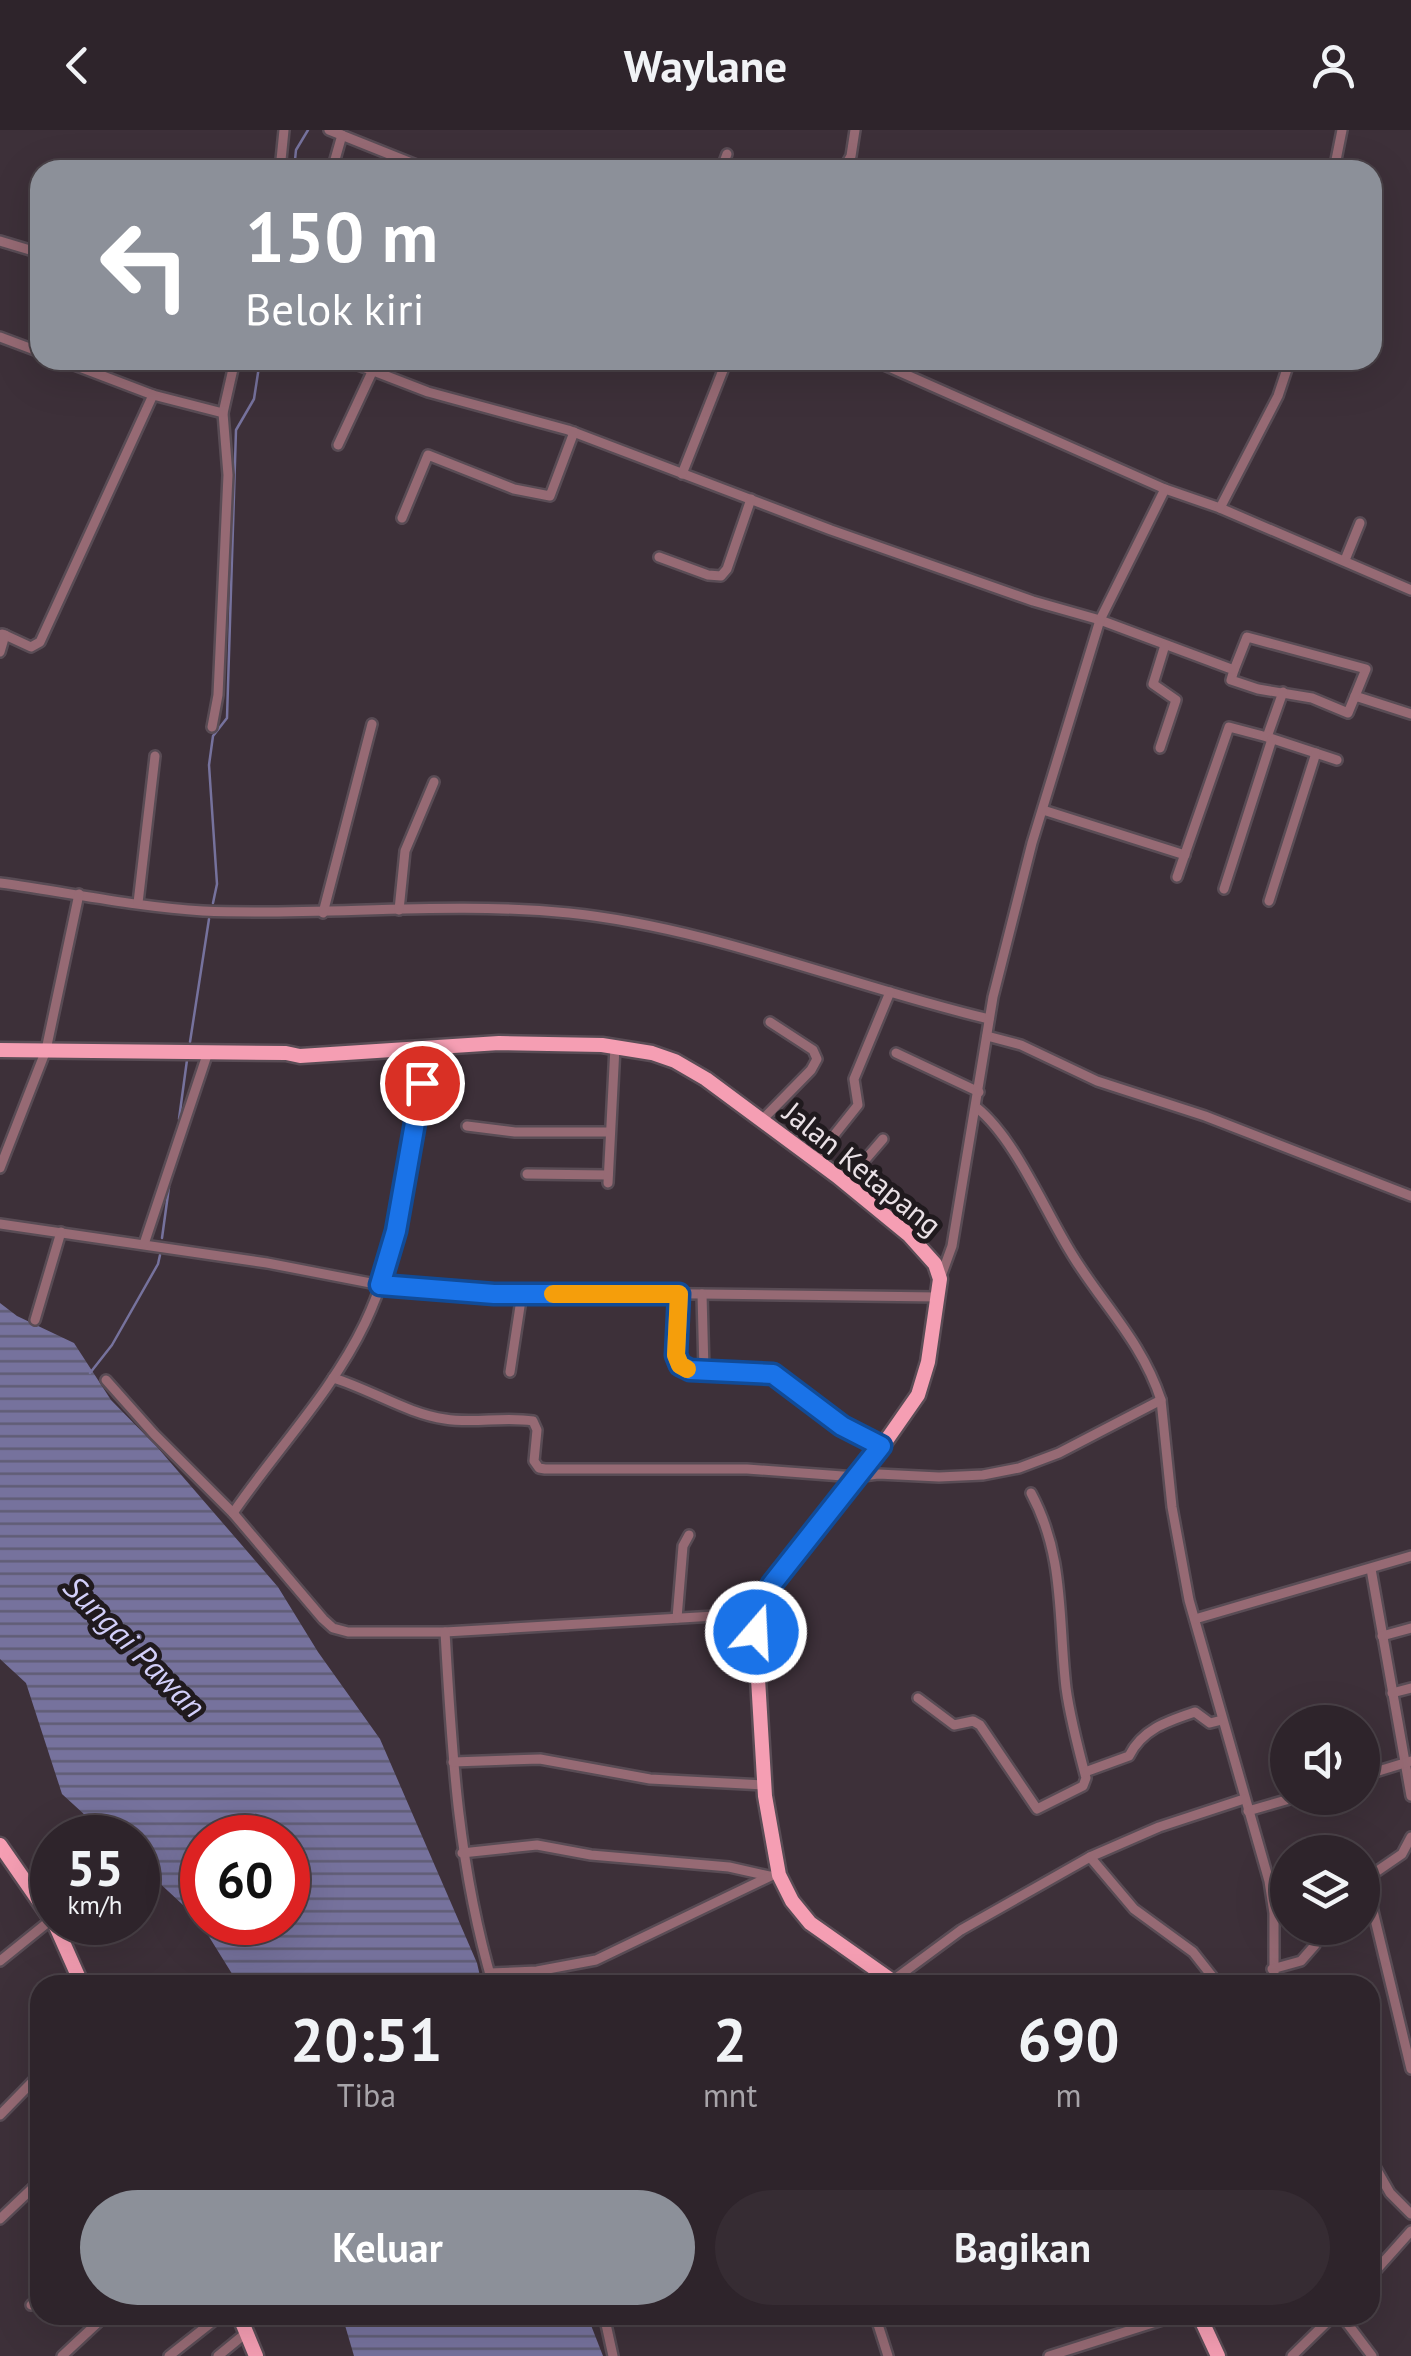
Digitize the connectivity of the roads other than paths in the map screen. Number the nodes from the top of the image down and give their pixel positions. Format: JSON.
{"nodes":[{"id":1,"x":284,"y":130,"type":"edge"},
{"id":2,"x":328,"y":130,"type":"edge"},
{"id":3,"x":855,"y":130,"type":"edge"},
{"id":4,"x":1342,"y":130,"type":"edge"},
{"id":5,"x":342,"y":136,"type":"junction"},
{"id":6,"x":727,"y":154,"type":"dead end"},
{"id":7,"x":281,"y":160,"type":"edge"},
{"id":8,"x":335,"y":160,"type":"edge"},
{"id":9,"x":403,"y":160,"type":"edge"},
{"id":10,"x":724,"y":160,"type":"edge"},
{"id":11,"x":849,"y":160,"type":"edge"},
{"id":12,"x":1336,"y":160,"type":"edge"},
{"id":13,"x":0,"y":241,"type":"edge"},
{"id":14,"x":30,"y":250,"type":"edge"},
{"id":15,"x":0,"y":337,"type":"edge"},
{"id":16,"x":30,"y":348,"type":"edge"},
{"id":17,"x":87,"y":370,"type":"edge"},
{"id":18,"x":233,"y":370,"type":"edge"},
{"id":19,"x":367,"y":370,"type":"edge"},
{"id":20,"x":723,"y":370,"type":"edge"},
{"id":21,"x":895,"y":370,"type":"edge"},
{"id":22,"x":1287,"y":370,"type":"edge"},
{"id":23,"x":372,"y":372,"type":"junction"},
{"id":24,"x":153,"y":395,"type":"junction"},
{"id":25,"x":223,"y":413,"type":"junction"},
{"id":26,"x":574,"y":432,"type":"junction"},
{"id":27,"x":338,"y":446,"type":"dead end"},
{"id":28,"x":682,"y":474,"type":"junction"},
{"id":29,"x":1165,"y":489,"type":"junction"},
{"id":30,"x":751,"y":500,"type":"junction"},
{"id":31,"x":1220,"y":508,"type":"junction"},
{"id":32,"x":402,"y":518,"type":"dead end"},
{"id":33,"x":1360,"y":523,"type":"dead end"},
{"id":34,"x":659,"y":557,"type":"dead end"},
{"id":35,"x":1345,"y":560,"type":"junction"},
{"id":36,"x":1411,"y":590,"type":"edge"},
{"id":37,"x":1100,"y":620,"type":"junction"},
{"id":38,"x":3,"y":634,"type":"edge"},
{"id":39,"x":1165,"y":645,"type":"junction"},
{"id":40,"x":0,"y":652,"type":"edge"},
{"id":41,"x":1234,"y":670,"type":"junction"},
{"id":42,"x":1283,"y":692,"type":"junction"},
{"id":43,"x":1354,"y":696,"type":"junction"},
{"id":44,"x":1411,"y":714,"type":"edge"},
{"id":45,"x":372,"y":724,"type":"dead end"},
{"id":46,"x":212,"y":727,"type":"dead end"},
{"id":47,"x":1269,"y":738,"type":"junction"},
{"id":48,"x":1160,"y":748,"type":"dead end"},
{"id":49,"x":1316,"y":753,"type":"junction"},
{"id":50,"x":155,"y":756,"type":"dead end"},
{"id":51,"x":1337,"y":760,"type":"dead end"},
{"id":52,"x":434,"y":782,"type":"dead end"},
{"id":53,"x":1043,"y":810,"type":"junction"},
{"id":54,"x":1184,"y":855,"type":"junction"},
{"id":55,"x":1177,"y":877,"type":"dead end"},
{"id":56,"x":0,"y":883,"type":"edge"},
{"id":57,"x":1224,"y":888,"type":"dead end"},
{"id":58,"x":79,"y":894,"type":"junction"},
{"id":59,"x":1269,"y":901,"type":"dead end"},
{"id":60,"x":138,"y":903,"type":"junction"},
{"id":61,"x":399,"y":910,"type":"junction"},
{"id":62,"x":323,"y":913,"type":"junction"},
{"id":63,"x":890,"y":992,"type":"junction"},
{"id":64,"x":989,"y":1019,"type":"junction"},
{"id":65,"x":770,"y":1022,"type":"dead end"},
{"id":66,"x":987,"y":1036,"type":"junction"},
{"id":67,"x":429,"y":1046,"type":"junction"},
{"id":68,"x":615,"y":1046,"type":"junction"},
{"id":69,"x":0,"y":1050,"type":"edge"},
{"id":70,"x":46,"y":1050,"type":"junction"},
{"id":71,"x":208,"y":1052,"type":"junction"},
{"id":72,"x":896,"y":1053,"type":"dead end"},
{"id":73,"x":979,"y":1092,"type":"junction"},
{"id":74,"x":976,"y":1107,"type":"junction"},
{"id":75,"x":762,"y":1120,"type":"junction"},
{"id":76,"x":468,"y":1126,"type":"dead end"},
{"id":77,"x":610,"y":1132,"type":"junction"},
{"id":78,"x":883,"y":1139,"type":"dead end"},
{"id":79,"x":815,"y":1159,"type":"junction"},
{"id":80,"x":0,"y":1168,"type":"edge"},
{"id":81,"x":527,"y":1174,"type":"dead end"},
{"id":82,"x":846,"y":1182,"type":"junction"},
{"id":83,"x":1411,"y":1196,"type":"edge"},
{"id":84,"x":0,"y":1224,"type":"edge"},
{"id":85,"x":61,"y":1232,"type":"junction"},
{"id":86,"x":144,"y":1244,"type":"junction"},
{"id":87,"x":940,"y":1279,"type":"junction"},
{"id":88,"x":380,"y":1285,"type":"junction"},
{"id":89,"x":522,"y":1294,"type":"junction"},
{"id":90,"x":679,"y":1294,"type":"junction"},
{"id":91,"x":702,"y":1294,"type":"junction"},
{"id":92,"x":938,"y":1296,"type":"junction"},
{"id":93,"x":35,"y":1320,"type":"dead end"},
{"id":94,"x":704,"y":1371,"type":"junction"},
{"id":95,"x":510,"y":1372,"type":"dead end"},
{"id":96,"x":333,"y":1378,"type":"junction"},
{"id":97,"x":106,"y":1380,"type":"dead end"},
{"id":98,"x":1161,"y":1400,"type":"junction"},
{"id":99,"x":881,"y":1446,"type":"junction"},
{"id":100,"x":856,"y":1478,"type":"junction"},
{"id":101,"x":1031,"y":1493,"type":"dead end"},
{"id":102,"x":234,"y":1513,"type":"junction"},
{"id":103,"x":688,"y":1535,"type":"dead end"},
{"id":104,"x":1411,"y":1556,"type":"edge"},
{"id":105,"x":1372,"y":1568,"type":"junction"},
{"id":106,"x":764,"y":1600,"type":"junction"},
{"id":107,"x":715,"y":1616,"type":"junction"},
{"id":108,"x":677,"y":1618,"type":"junction"},
{"id":109,"x":1194,"y":1619,"type":"junction"},
{"id":110,"x":1411,"y":1628,"type":"edge"},
{"id":111,"x":445,"y":1632,"type":"junction"},
{"id":112,"x":756,"y":1632,"type":"junction"},
{"id":113,"x":1382,"y":1636,"type":"junction"},
{"id":114,"x":1411,"y":1688,"type":"edge"},
{"id":115,"x":1392,"y":1692,"type":"junction"},
{"id":116,"x":918,"y":1698,"type":"dead end"},
{"id":117,"x":1222,"y":1720,"type":"junction"},
{"id":118,"x":454,"y":1762,"type":"junction"},
{"id":119,"x":1407,"y":1762,"type":"edge"},
{"id":120,"x":1380,"y":1770,"type":"edge"},
{"id":121,"x":1084,"y":1772,"type":"junction"},
{"id":122,"x":764,"y":1784,"type":"junction"},
{"id":123,"x":1411,"y":1796,"type":"edge"},
{"id":124,"x":1244,"y":1799,"type":"junction"},
{"id":125,"x":1270,"y":1805,"type":"edge"},
{"id":126,"x":1248,"y":1812,"type":"junction"},
{"id":127,"x":1411,"y":1837,"type":"edge"},
{"id":128,"x":0,"y":1845,"type":"edge"},
{"id":129,"x":462,"y":1853,"type":"junction"},
{"id":130,"x":1090,"y":1857,"type":"junction"},
{"id":131,"x":774,"y":1876,"type":"junction"},
{"id":132,"x":30,"y":1887,"type":"edge"},
{"id":133,"x":30,"y":1938,"type":"edge"},
{"id":134,"x":64,"y":1945,"type":"edge"},
{"id":135,"x":1315,"y":1945,"type":"dead end"},
{"id":136,"x":0,"y":1961,"type":"edge"},
{"id":137,"x":1272,"y":1969,"type":"junction"},
{"id":138,"x":490,"y":1974,"type":"joint"},
{"id":139,"x":78,"y":1975,"type":"edge"},
{"id":140,"x":883,"y":1975,"type":"edge"},
{"id":141,"x":897,"y":1975,"type":"edge"},
{"id":142,"x":1210,"y":1975,"type":"edge"},
{"id":143,"x":1273,"y":1975,"type":"edge"},
{"id":144,"x":1411,"y":2069,"type":"edge"},
{"id":145,"x":30,"y":2084,"type":"edge"},
{"id":146,"x":0,"y":2115,"type":"edge"},
{"id":147,"x":1380,"y":2176,"type":"edge"},
{"id":148,"x":30,"y":2191,"type":"edge"},
{"id":149,"x":1411,"y":2214,"type":"edge"},
{"id":150,"x":0,"y":2220,"type":"edge"},
{"id":151,"x":1411,"y":2231,"type":"edge"},
{"id":152,"x":1380,"y":2266,"type":"edge"},
{"id":153,"x":95,"y":2325,"type":"edge"},
{"id":154,"x":209,"y":2325,"type":"edge"},
{"id":155,"x":243,"y":2325,"type":"edge"},
{"id":156,"x":607,"y":2325,"type":"edge"},
{"id":157,"x":878,"y":2325,"type":"edge"},
{"id":158,"x":1147,"y":2325,"type":"edge"},
{"id":159,"x":1204,"y":2325,"type":"edge"},
{"id":160,"x":1324,"y":2325,"type":"edge"},
{"id":161,"x":1349,"y":2325,"type":"edge"},
{"id":162,"x":246,"y":2333,"type":"junction"},
{"id":163,"x":62,"y":2356,"type":"edge"},
{"id":164,"x":169,"y":2356,"type":"edge"},
{"id":165,"x":218,"y":2356,"type":"edge"},
{"id":166,"x":256,"y":2356,"type":"edge"},
{"id":167,"x":614,"y":2356,"type":"edge"},
{"id":168,"x":888,"y":2356,"type":"edge"},
{"id":169,"x":1049,"y":2356,"type":"edge"},
{"id":170,"x":1218,"y":2356,"type":"edge"},
{"id":171,"x":1292,"y":2356,"type":"edge"},
{"id":172,"x":1372,"y":2356,"type":"edge"}],
"edges":[{"from":1,"to":7,"type":"street"},
{"from":2,"to":5,"type":"street"},
{"from":3,"to":11,"type":"street"},
{"from":4,"to":12,"type":"street"},
{"from":5,"to":8,"type":"street"},
{"from":5,"to":9,"type":"street"},
{"from":6,"to":10,"type":"street"},
{"from":13,"to":14,"type":"street"},
{"from":15,"to":16,"type":"street"},
{"from":17,"to":24,"type":"street"},
{"from":18,"to":25,"type":"street"},
{"from":19,"to":23,"type":"street"},
{"from":20,"to":28,"type":"street"},
{"from":21,"to":29,"type":"street"},
{"from":22,"to":31,"type":"street"},
{"from":23,"to":26,"type":"street"},
{"from":23,"to":27,"type":"street"},
{"from":24,"to":25,"type":"street"},
{"from":24,"to":38,"type":"street"},
{"from":25,"to":46,"type":"street"},
{"from":26,"to":28,"type":"street"},
{"from":26,"to":32,"type":"street"},
{"from":28,"to":30,"type":"street"},
{"from":29,"to":31,"type":"street"},
{"from":29,"to":37,"type":"street"},
{"from":30,"to":34,"type":"street"},
{"from":30,"to":37,"type":"street"},
{"from":31,"to":35,"type":"street"},
{"from":33,"to":35,"type":"street"},
{"from":35,"to":36,"type":"street"},
{"from":37,"to":39,"type":"street"},
{"from":37,"to":53,"type":"street"},
{"from":38,"to":40,"type":"street"},
{"from":39,"to":41,"type":"street"},
{"from":39,"to":48,"type":"street"},
{"from":41,"to":42,"type":"street"},
{"from":41,"to":43,"type":"street"},
{"from":42,"to":43,"type":"street"},
{"from":42,"to":47,"type":"street"},
{"from":43,"to":44,"type":"street"},
{"from":45,"to":62,"type":"street"},
{"from":47,"to":49,"type":"street"},
{"from":47,"to":54,"type":"street"},
{"from":47,"to":57,"type":"street"},
{"from":49,"to":51,"type":"street"},
{"from":49,"to":59,"type":"street"},
{"from":50,"to":60,"type":"street"},
{"from":52,"to":61,"type":"street"},
{"from":53,"to":54,"type":"street"},
{"from":53,"to":64,"type":"street"},
{"from":54,"to":55,"type":"street"},
{"from":56,"to":58,"type":"street"},
{"from":58,"to":60,"type":"street"},
{"from":58,"to":70,"type":"street"},
{"from":60,"to":62,"type":"street"},
{"from":61,"to":62,"type":"street"},
{"from":61,"to":63,"type":"street"},
{"from":63,"to":64,"type":"street"},
{"from":63,"to":79,"type":"street"},
{"from":64,"to":66,"type":"street"},
{"from":65,"to":75,"type":"street"},
{"from":66,"to":73,"type":"street"},
{"from":66,"to":83,"type":"street"},
{"from":67,"to":68,"type":"main road","name":"Jalan Ketapang"},
{"from":67,"to":71,"type":"main road","name":"Jalan Ketapang"},
{"from":67,"to":88,"type":"street"},
{"from":68,"to":75,"type":"main road","name":"Jalan Ketapang"},
{"from":68,"to":77,"type":"street"},
{"from":69,"to":70,"type":"main road","name":"Jalan Ketapang"},
{"from":70,"to":71,"type":"main road","name":"Jalan Ketapang"},
{"from":70,"to":80,"type":"street"},
{"from":71,"to":86,"type":"street"},
{"from":72,"to":73,"type":"street"},
{"from":73,"to":74,"type":"street"},
{"from":74,"to":87,"type":"street"},
{"from":74,"to":98,"type":"street"},
{"from":75,"to":79,"type":"main road","name":"Jalan Ketapang"},
{"from":76,"to":77,"type":"street"},
{"from":77,"to":81,"type":"street"},
{"from":78,"to":82,"type":"street"},
{"from":79,"to":82,"type":"main road","name":"Jalan Ketapang"},
{"from":82,"to":87,"type":"main road","name":"Jalan Ketapang"},
{"from":84,"to":85,"type":"street"},
{"from":85,"to":86,"type":"street"},
{"from":85,"to":93,"type":"street"},
{"from":86,"to":88,"type":"street"},
{"from":87,"to":92,"type":"main road","name":"Jalan Ketapang"},
{"from":88,"to":89,"type":"street"},
{"from":88,"to":96,"type":"street"},
{"from":89,"to":90,"type":"street"},
{"from":89,"to":95,"type":"street"},
{"from":90,"to":91,"type":"street"},
{"from":90,"to":94,"type":"street"},
{"from":91,"to":92,"type":"street"},
{"from":91,"to":94,"type":"street"},
{"from":92,"to":99,"type":"main road","name":"Jalan Ketapang"},
{"from":94,"to":99,"type":"street"},
{"from":96,"to":100,"type":"street"},
{"from":96,"to":102,"type":"street"},
{"from":97,"to":102,"type":"street"},
{"from":98,"to":100,"type":"street"},
{"from":98,"to":109,"type":"street"},
{"from":99,"to":100,"type":"main road","name":"Jalan Ketapang"},
{"from":100,"to":106,"type":"main road","name":"Jalan Ketapang"},
{"from":101,"to":121,"type":"street"},
{"from":102,"to":111,"type":"street"},
{"from":103,"to":108,"type":"street"},
{"from":104,"to":105,"type":"street"},
{"from":105,"to":109,"type":"street"},
{"from":105,"to":113,"type":"street"},
{"from":106,"to":107,"type":"street"},
{"from":106,"to":112,"type":"main road","name":"Jalan Ketapang"},
{"from":107,"to":108,"type":"street"},
{"from":107,"to":112,"type":"street"},
{"from":108,"to":111,"type":"street"},
{"from":109,"to":117,"type":"street"},
{"from":110,"to":113,"type":"street"},
{"from":111,"to":118,"type":"street"},
{"from":112,"to":122,"type":"main road","name":"Jalan Ketapang"},
{"from":113,"to":115,"type":"street"},
{"from":114,"to":115,"type":"street"},
{"from":115,"to":119,"type":"street"},
{"from":116,"to":121,"type":"street"},
{"from":117,"to":121,"type":"street"},
{"from":117,"to":124,"type":"street"},
{"from":118,"to":122,"type":"street"},
{"from":118,"to":129,"type":"street"},
{"from":119,"to":120,"type":"street"},
{"from":119,"to":123,"type":"street"},
{"from":122,"to":131,"type":"main road","name":"Jalan Ketapang"},
{"from":124,"to":126,"type":"street"},
{"from":124,"to":130,"type":"street"},
{"from":125,"to":126,"type":"street"},
{"from":126,"to":137,"type":"street"},
{"from":127,"to":144,"type":"street"},
{"from":128,"to":132,"type":"main road"},
{"from":129,"to":131,"type":"street"},
{"from":129,"to":138,"type":"street"},
{"from":130,"to":141,"type":"street"},
{"from":130,"to":142,"type":"street"},
{"from":131,"to":138,"type":"street"},
{"from":131,"to":140,"type":"main road","name":"Jalan Ketapang"},
{"from":133,"to":136,"type":"street"},
{"from":134,"to":139,"type":"main road"},
{"from":135,"to":137,"type":"street"},
{"from":137,"to":143,"type":"street"},
{"from":145,"to":146,"type":"street"},
{"from":147,"to":149,"type":"street"},
{"from":148,"to":150,"type":"street"},
{"from":151,"to":152,"type":"street"},
{"from":153,"to":163,"type":"street"},
{"from":154,"to":164,"type":"street"},
{"from":155,"to":162,"type":"main road"},
{"from":156,"to":167,"type":"street"},
{"from":157,"to":168,"type":"street"},
{"from":158,"to":169,"type":"street"},
{"from":159,"to":170,"type":"main road"},
{"from":160,"to":171,"type":"street"},
{"from":161,"to":172,"type":"street"},
{"from":162,"to":165,"type":"street"},
{"from":162,"to":166,"type":"main road"}]}
